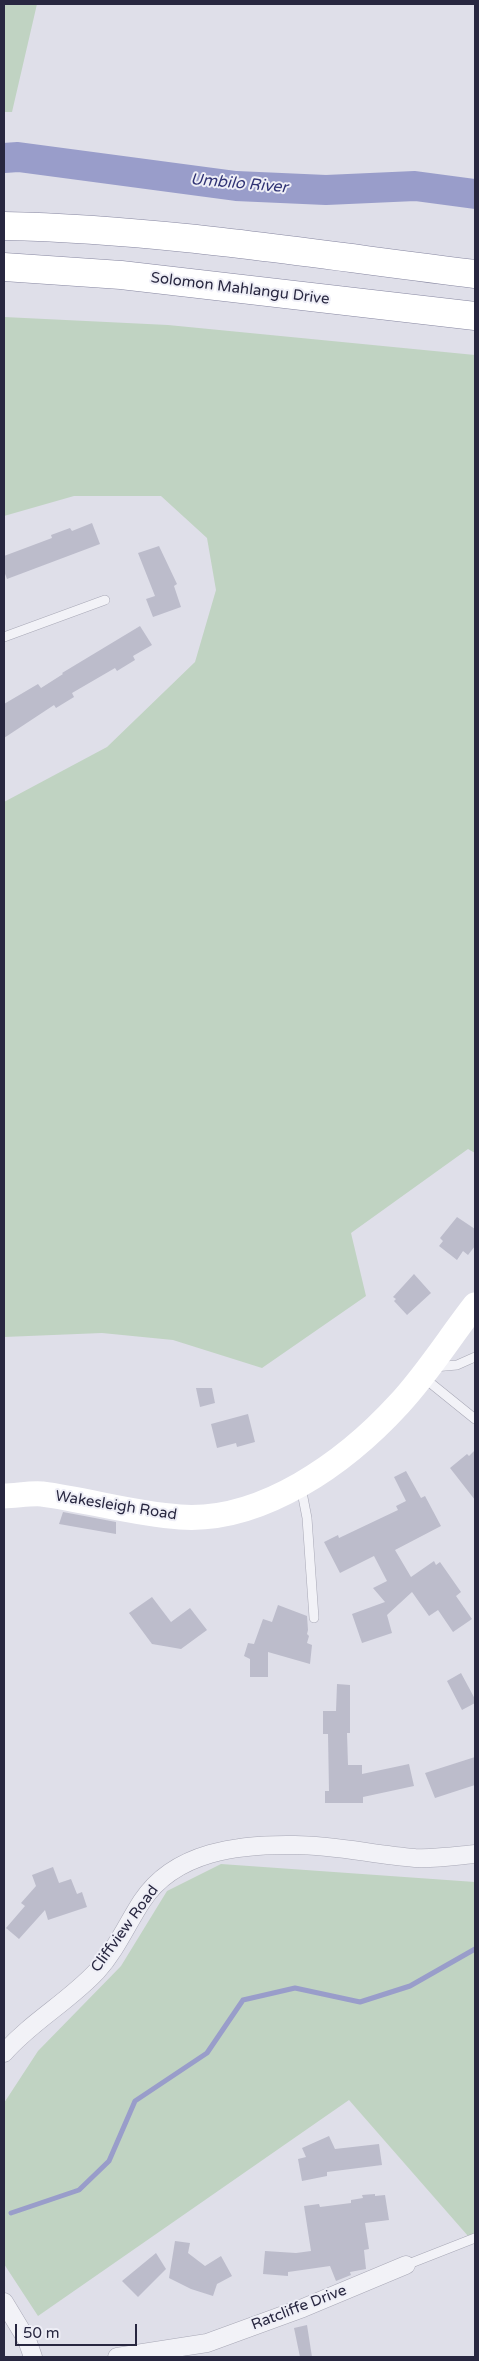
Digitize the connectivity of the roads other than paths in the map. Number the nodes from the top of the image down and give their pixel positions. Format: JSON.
{"nodes":[{"id":1,"x":4,"y":226,"type":"edge"},
{"id":2,"x":4,"y":267,"type":"edge"},
{"id":3,"x":475,"y":274,"type":"edge"},
{"id":4,"x":475,"y":316,"type":"edge"},
{"id":5,"x":105,"y":600,"type":"dead end"},
{"id":6,"x":4,"y":637,"type":"edge"},
{"id":7,"x":475,"y":1305,"type":"edge"},
{"id":8,"x":475,"y":1357,"type":"edge"},
{"id":9,"x":424,"y":1372,"type":"junction"},
{"id":10,"x":475,"y":1418,"type":"edge"},
{"id":11,"x":301,"y":1484,"type":"junction"},
{"id":12,"x":4,"y":1496,"type":"edge"},
{"id":13,"x":314,"y":1618,"type":"dead end"},
{"id":14,"x":475,"y":1854,"type":"edge"},
{"id":15,"x":4,"y":2053,"type":"edge"},
{"id":16,"x":475,"y":2238,"type":"edge"},
{"id":17,"x":406,"y":2265,"type":"joint"},
{"id":18,"x":4,"y":2302,"type":"edge"},
{"id":19,"x":33,"y":2357,"type":"edge"},
{"id":20,"x":117,"y":2357,"type":"edge"}],
"edges":[{"from":1,"to":3,"type":"highway"},
{"from":2,"to":4,"type":"highway","name":"Solomon Mahlangu Drive"},
{"from":5,"to":6,"type":"lane"},
{"from":7,"to":9,"type":"main road","name":"Wakesleigh Road"},
{"from":8,"to":9,"type":"lane"},
{"from":9,"to":10,"type":"lane"},
{"from":9,"to":11,"type":"main road","name":"Wakesleigh Road"},
{"from":11,"to":12,"type":"main road","name":"Wakesleigh Road"},
{"from":11,"to":13,"type":"lane"},
{"from":14,"to":15,"type":"street","name":"Cliffview Road"},
{"from":16,"to":17,"type":"lane","name":"Ratcliffe Drive"},
{"from":17,"to":20,"type":"street","name":"Ratcliffe Drive"},
{"from":18,"to":19,"type":"street"}]}
